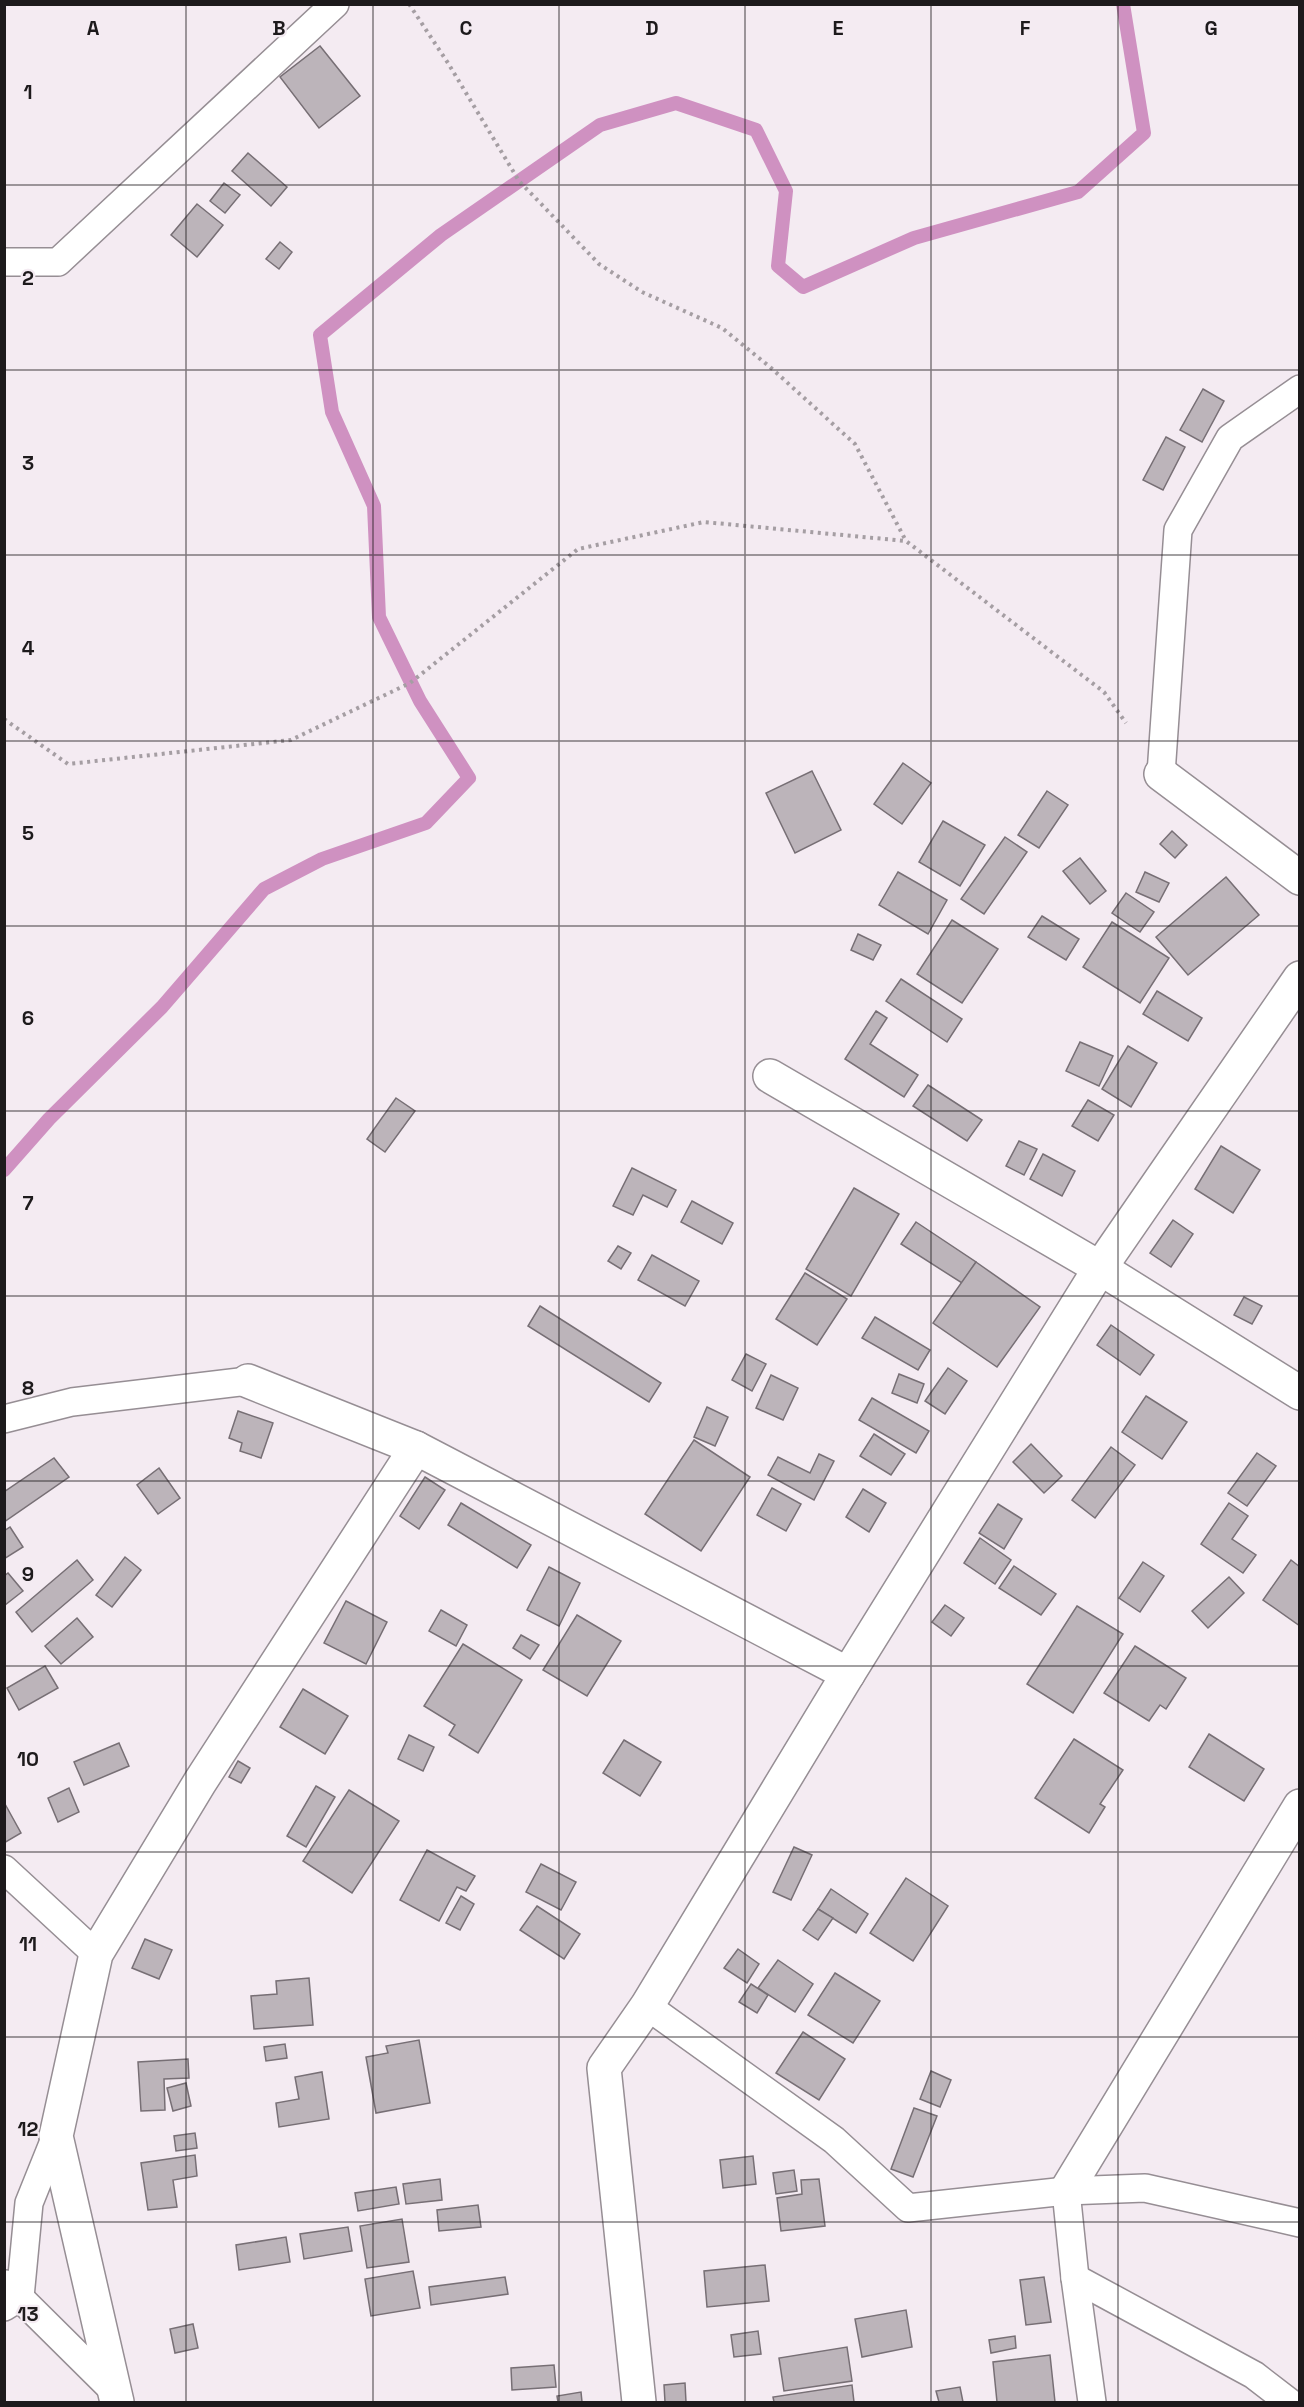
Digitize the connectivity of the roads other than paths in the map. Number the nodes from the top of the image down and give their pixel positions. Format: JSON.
{"nodes":[{"id":1,"x":335,"y":4,"type":"edge"},
{"id":2,"x":4,"y":262,"type":"edge"},
{"id":3,"x":1299,"y":389,"type":"edge"},
{"id":4,"x":1161,"y":774,"type":"joint"},
{"id":5,"x":1299,"y":878,"type":"edge"},
{"id":6,"x":1299,"y":978,"type":"edge"},
{"id":7,"x":770,"y":1076,"type":"dead end"},
{"id":8,"x":1100,"y":1268,"type":"junction"},
{"id":9,"x":248,"y":1382,"type":"joint"},
{"id":10,"x":1299,"y":1393,"type":"edge"},
{"id":11,"x":4,"y":1419,"type":"edge"},
{"id":12,"x":416,"y":1448,"type":"junction"},
{"id":13,"x":848,"y":1674,"type":"junction"},
{"id":14,"x":1299,"y":1806,"type":"edge"},
{"id":15,"x":4,"y":1869,"type":"edge"},
{"id":16,"x":96,"y":1954,"type":"junction"},
{"id":17,"x":647,"y":2006,"type":"junction"},
{"id":18,"x":56,"y":2136,"type":"junction"},
{"id":19,"x":1066,"y":2191,"type":"junction"},
{"id":20,"x":1299,"y":2223,"type":"edge"},
{"id":21,"x":1075,"y":2278,"type":"junction"},
{"id":22,"x":10,"y":2295,"type":"edge"},
{"id":23,"x":117,"y":2398,"type":"edge"},
{"id":24,"x":639,"y":2403,"type":"edge"},
{"id":25,"x":1092,"y":2403,"type":"edge"},
{"id":26,"x":1289,"y":2403,"type":"edge"}],
"edges":[{"from":1,"to":2,"type":"lane"},
{"from":3,"to":4,"type":"lane"},
{"from":4,"to":5,"type":"street"},
{"from":6,"to":8,"type":"street"},
{"from":7,"to":8,"type":"street"},
{"from":8,"to":10,"type":"street"},
{"from":8,"to":13,"type":"street"},
{"from":9,"to":11,"type":"lane"},
{"from":9,"to":12,"type":"street"},
{"from":12,"to":13,"type":"street"},
{"from":12,"to":16,"type":"street"},
{"from":13,"to":17,"type":"street"},
{"from":14,"to":19,"type":"street"},
{"from":15,"to":16,"type":"lane"},
{"from":16,"to":18,"type":"street"},
{"from":17,"to":19,"type":"lane"},
{"from":17,"to":24,"type":"street"},
{"from":18,"to":22,"type":"lane"},
{"from":18,"to":23,"type":"street"},
{"from":19,"to":20,"type":"lane"},
{"from":19,"to":21,"type":"lane"},
{"from":21,"to":25,"type":"lane"},
{"from":21,"to":26,"type":"lane"},
{"from":22,"to":23,"type":"lane"}]}
